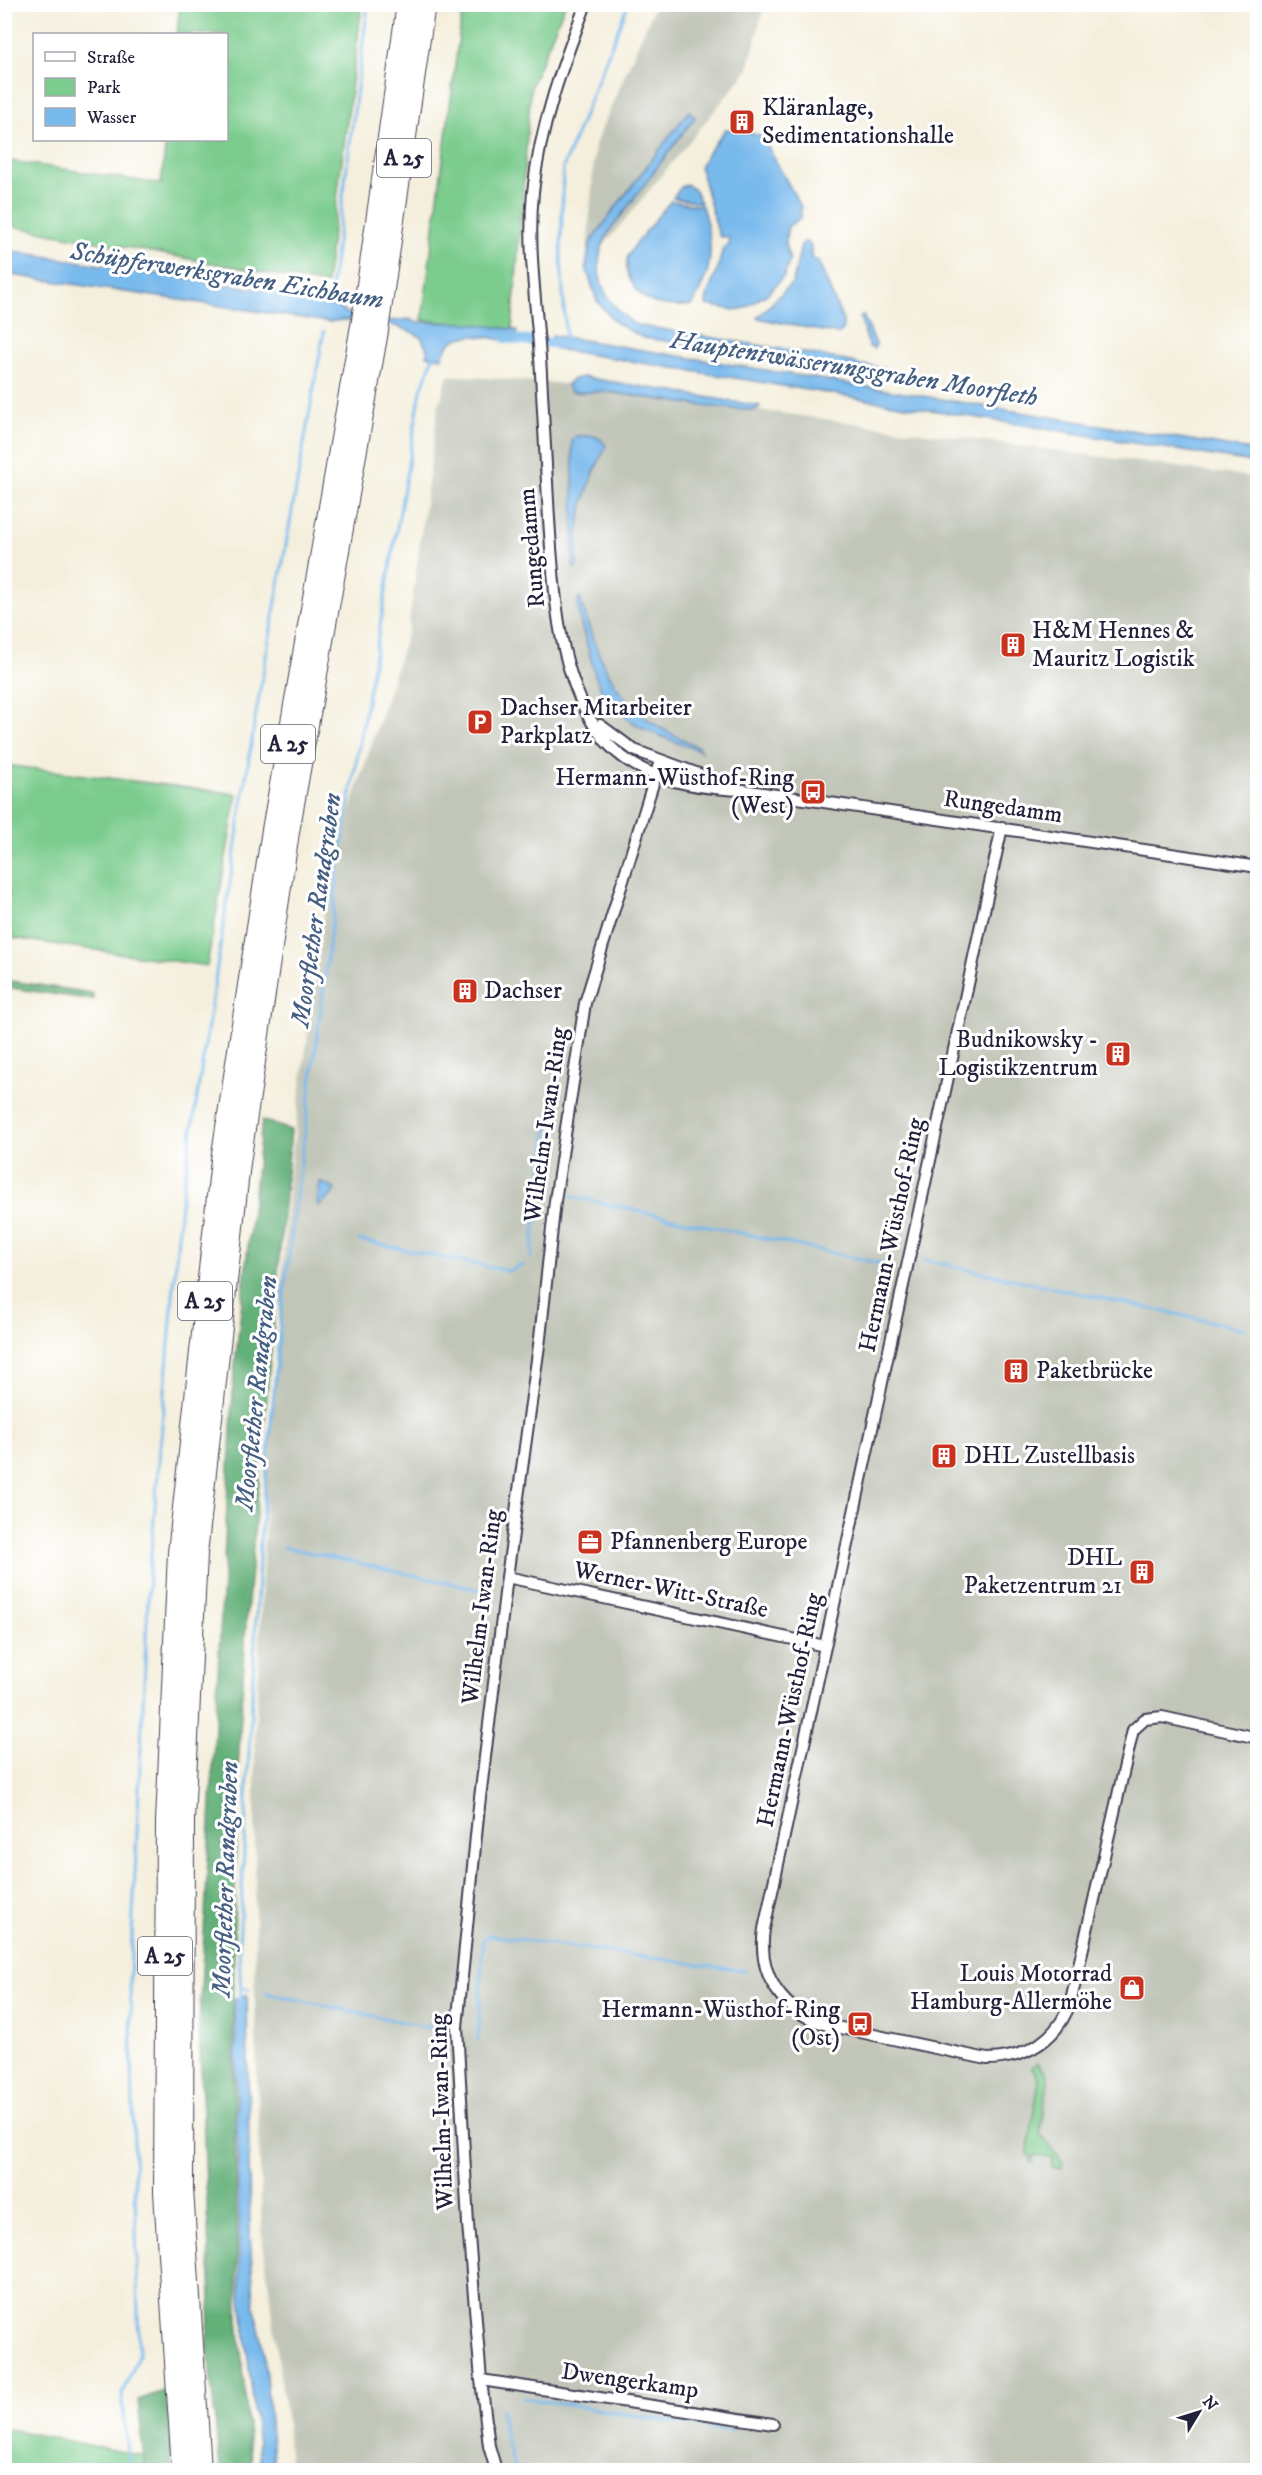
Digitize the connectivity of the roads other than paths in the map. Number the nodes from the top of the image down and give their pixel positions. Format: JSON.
{"nodes":[{"id":1,"x":407,"y":4,"type":"edge"},
{"id":2,"x":425,"y":4,"type":"edge"},
{"id":3,"x":586,"y":4,"type":"edge"},
{"id":4,"x":373,"y":310,"type":"junction"},
{"id":5,"x":369,"y":330,"type":"junction"},
{"id":6,"x":588,"y":713,"type":"junction"},
{"id":7,"x":660,"y":761,"type":"junction"},
{"id":8,"x":655,"y":775,"type":"junction"},
{"id":9,"x":743,"y":790,"type":"junction"},
{"id":10,"x":1002,"y":827,"type":"junction"},
{"id":11,"x":1257,"y":867,"type":"edge"},
{"id":12,"x":507,"y":1577,"type":"junction"},
{"id":13,"x":825,"y":1646,"type":"junction"},
{"id":14,"x":1257,"y":1738,"type":"edge"},
{"id":15,"x":481,"y":2380,"type":"junction"},
{"id":16,"x":773,"y":2424,"type":"dead end"},
{"id":17,"x":182,"y":2470,"type":"edge"},
{"id":18,"x":201,"y":2470,"type":"edge"},
{"id":19,"x":496,"y":2470,"type":"edge"}],
"edges":[{"from":1,"to":4,"type":"highway","number":"A 25"},
{"from":2,"to":4,"type":"highway","number":"A 25"},
{"from":3,"to":6,"type":"street","name":"Rungedamm"},
{"from":4,"to":5,"type":"highway","number":"A 25"},
{"from":5,"to":17,"type":"highway","number":"A 25"},
{"from":5,"to":18,"type":"highway","number":"A 25"},
{"from":6,"to":7,"type":"street","name":"Rungedamm"},
{"from":6,"to":8,"type":"street","name":"Rungedamm"},
{"from":7,"to":8,"type":"street","name":"Wilhelm-Iwan-Ring"},
{"from":7,"to":9,"type":"street","name":"Rungedamm"},
{"from":8,"to":9,"type":"street","name":"Rungedamm"},
{"from":8,"to":12,"type":"street","name":"Wilhelm-Iwan-Ring"},
{"from":9,"to":10,"type":"street","name":"Rungedamm"},
{"from":10,"to":11,"type":"street","name":"Rungedamm"},
{"from":10,"to":13,"type":"street","name":"Hermann-Wüsthof-Ring"},
{"from":12,"to":13,"type":"street","name":"Werner-Witt-Straße"},
{"from":12,"to":15,"type":"street","name":"Wilhelm-Iwan-Ring"},
{"from":13,"to":14,"type":"street","name":"Hermann-Wüsthof-Ring"},
{"from":15,"to":16,"type":"street","name":"Dwengerkamp"},
{"from":15,"to":19,"type":"street","name":"Wilhelm-Iwan-Ring"}]}
